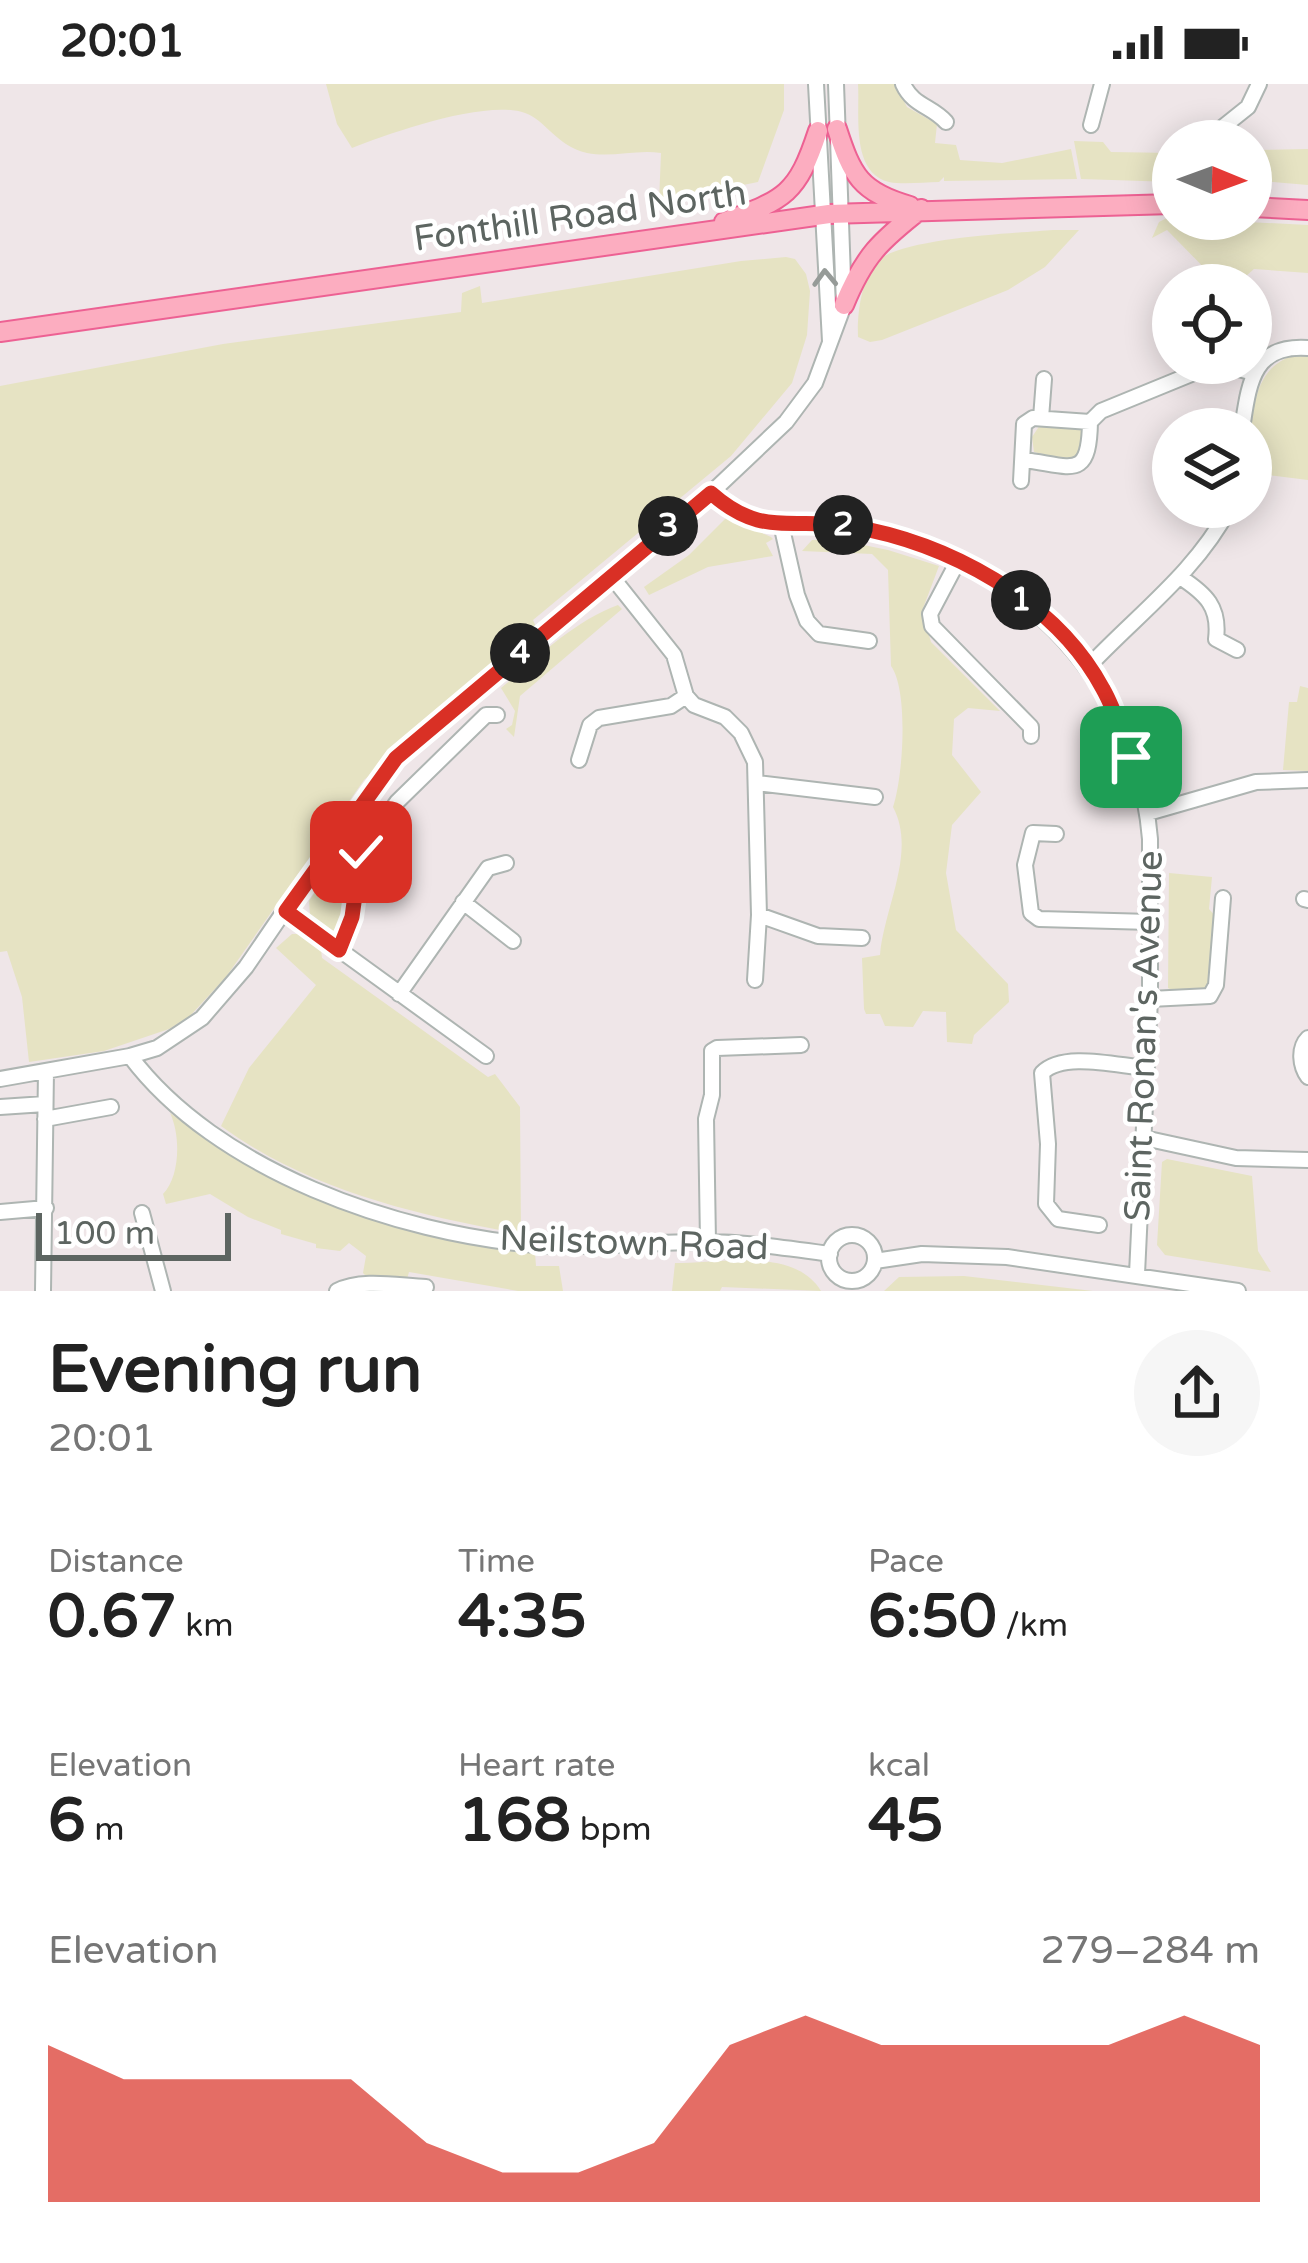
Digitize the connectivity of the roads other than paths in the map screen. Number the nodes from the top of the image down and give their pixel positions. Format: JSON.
{"nodes":[{"id":1,"x":817,"y":84,"type":"edge"},
{"id":2,"x":836,"y":84,"type":"edge"},
{"id":3,"x":903,"y":84,"type":"edge"},
{"id":4,"x":1102,"y":84,"type":"edge"},
{"id":5,"x":1259,"y":84,"type":"edge"},
{"id":6,"x":1232,"y":120,"type":"edge"},
{"id":7,"x":946,"y":122,"type":"dead end"},
{"id":8,"x":1091,"y":125,"type":"dead end"},
{"id":9,"x":828,"y":130,"type":"junction"},
{"id":10,"x":1152,"y":204,"type":"edge"},
{"id":11,"x":1272,"y":208,"type":"edge"},
{"id":12,"x":921,"y":209,"type":"junction"},
{"id":13,"x":1308,"y":210,"type":"edge"},
{"id":14,"x":832,"y":214,"type":"junction"},
{"id":15,"x":691,"y":234,"type":"junction"},
{"id":16,"x":844,"y":304,"type":"junction"},
{"id":17,"x":0,"y":332,"type":"edge"},
{"id":18,"x":830,"y":341,"type":"junction"},
{"id":19,"x":1308,"y":348,"type":"edge"},
{"id":20,"x":1272,"y":353,"type":"edge"},
{"id":21,"x":1044,"y":380,"type":"dead end"},
{"id":22,"x":1167,"y":384,"type":"edge"},
{"id":23,"x":1041,"y":418,"type":"junction"},
{"id":24,"x":1090,"y":422,"type":"junction"},
{"id":25,"x":1024,"y":460,"type":"junction"},
{"id":26,"x":1022,"y":481,"type":"dead end"},
{"id":27,"x":711,"y":493,"type":"junction"},
{"id":28,"x":781,"y":524,"type":"junction"},
{"id":29,"x":1219,"y":528,"type":"edge"},
{"id":30,"x":958,"y":561,"type":"junction"},
{"id":31,"x":612,"y":577,"type":"junction"},
{"id":32,"x":1180,"y":578,"type":"junction"},
{"id":33,"x":869,"y":641,"type":"dead end"},
{"id":34,"x":1237,"y":650,"type":"dead end"},
{"id":35,"x":1088,"y":667,"type":"junction"},
{"id":36,"x":686,"y":696,"type":"junction"},
{"id":37,"x":497,"y":715,"type":"dead end"},
{"id":38,"x":1031,"y":736,"type":"dead end"},
{"id":39,"x":579,"y":760,"type":"dead end"},
{"id":40,"x":1308,"y":780,"type":"edge"},
{"id":41,"x":757,"y":783,"type":"junction"},
{"id":42,"x":875,"y":797,"type":"dead end"},
{"id":43,"x":1148,"y":813,"type":"junction"},
{"id":44,"x":1056,"y":834,"type":"dead end"},
{"id":45,"x":506,"y":863,"type":"dead end"},
{"id":46,"x":1223,"y":898,"type":"dead end"},
{"id":47,"x":463,"y":902,"type":"junction"},
{"id":48,"x":286,"y":911,"type":"junction"},
{"id":49,"x":759,"y":915,"type":"junction"},
{"id":50,"x":1150,"y":922,"type":"junction"},
{"id":51,"x":862,"y":938,"type":"dead end"},
{"id":52,"x":513,"y":941,"type":"dead end"},
{"id":53,"x":339,"y":950,"type":"junction"},
{"id":54,"x":754,"y":980,"type":"dead end"},
{"id":55,"x":399,"y":994,"type":"junction"},
{"id":56,"x":1150,"y":999,"type":"junction"},
{"id":57,"x":1308,"y":1038,"type":"edge"},
{"id":58,"x":801,"y":1045,"type":"dead end"},
{"id":59,"x":130,"y":1056,"type":"junction"},
{"id":60,"x":486,"y":1056,"type":"dead end"},
{"id":61,"x":1147,"y":1068,"type":"junction"},
{"id":62,"x":46,"y":1071,"type":"junction"},
{"id":63,"x":1308,"y":1077,"type":"edge"},
{"id":64,"x":0,"y":1079,"type":"edge"},
{"id":65,"x":0,"y":1107,"type":"edge"},
{"id":66,"x":112,"y":1107,"type":"dead end"},
{"id":67,"x":45,"y":1112,"type":"junction"},
{"id":68,"x":1144,"y":1138,"type":"junction"},
{"id":69,"x":1308,"y":1160,"type":"edge"},
{"id":70,"x":46,"y":1208,"type":"junction"},
{"id":71,"x":0,"y":1212,"type":"edge"},
{"id":72,"x":142,"y":1213,"type":"dead end"},
{"id":73,"x":1099,"y":1225,"type":"dead end"},
{"id":74,"x":708,"y":1242,"type":"junction"},
{"id":75,"x":830,"y":1254,"type":"junction"},
{"id":76,"x":875,"y":1262,"type":"junction"},
{"id":77,"x":1137,"y":1274,"type":"junction"},
{"id":78,"x":847,"y":1286,"type":"edge"},
{"id":79,"x":426,"y":1287,"type":"dead end"},
{"id":80,"x":44,"y":1291,"type":"edge"},
{"id":81,"x":163,"y":1291,"type":"edge"},
{"id":82,"x":337,"y":1291,"type":"edge"},
{"id":83,"x":1238,"y":1291,"type":"edge"}],
"edges":[{"from":1,"to":9,"type":"street"},
{"from":2,"to":9,"type":"street"},
{"from":3,"to":7,"type":"street"},
{"from":4,"to":8,"type":"street"},
{"from":5,"to":6,"type":"street"},
{"from":9,"to":12,"type":"main road"},
{"from":9,"to":14,"type":"street"},
{"from":9,"to":15,"type":"main road"},
{"from":10,"to":12,"type":"main road","name":"Fonthill Road North"},
{"from":11,"to":13,"type":"main road"},
{"from":12,"to":14,"type":"main road","name":"Fonthill Road North"},
{"from":12,"to":16,"type":"main road"},
{"from":14,"to":15,"type":"main road","name":"Fonthill Road North"},
{"from":14,"to":16,"type":"street"},
{"from":18,"to":14,"type":"street","one_way":true},
{"from":15,"to":17,"type":"main road","name":"Fonthill Road North"},
{"from":16,"to":18,"type":"street"},
{"from":18,"to":27,"type":"street"},
{"from":19,"to":20,"type":"street"},
{"from":21,"to":23,"type":"street"},
{"from":22,"to":24,"type":"street"},
{"from":23,"to":24,"type":"street"},
{"from":23,"to":25,"type":"street"},
{"from":24,"to":25,"type":"street"},
{"from":25,"to":26,"type":"street"},
{"from":27,"to":28,"type":"street","name":"Saint Ronan's Avenue"},
{"from":27,"to":31,"type":"street"},
{"from":28,"to":30,"type":"street","name":"Saint Ronan's Avenue"},
{"from":28,"to":33,"type":"street"},
{"from":29,"to":32,"type":"street"},
{"from":30,"to":35,"type":"street","name":"Saint Ronan's Avenue"},
{"from":30,"to":38,"type":"street"},
{"from":31,"to":36,"type":"street"},
{"from":31,"to":48,"type":"street"},
{"from":32,"to":34,"type":"street"},
{"from":32,"to":35,"type":"street"},
{"from":35,"to":43,"type":"street","name":"Saint Ronan's Avenue"},
{"from":36,"to":39,"type":"street"},
{"from":36,"to":41,"type":"street"},
{"from":37,"to":53,"type":"street"},
{"from":40,"to":43,"type":"street"},
{"from":41,"to":42,"type":"street"},
{"from":41,"to":49,"type":"street"},
{"from":43,"to":50,"type":"street","name":"Saint Ronan's Avenue"},
{"from":44,"to":50,"type":"street"},
{"from":45,"to":47,"type":"street"},
{"from":46,"to":56,"type":"street"},
{"from":47,"to":52,"type":"street"},
{"from":47,"to":55,"type":"street"},
{"from":48,"to":53,"type":"street"},
{"from":48,"to":59,"type":"street"},
{"from":49,"to":51,"type":"street"},
{"from":49,"to":54,"type":"street"},
{"from":50,"to":56,"type":"street","name":"Saint Ronan's Avenue"},
{"from":53,"to":55,"type":"street"},
{"from":55,"to":60,"type":"street"},
{"from":56,"to":61,"type":"street","name":"Saint Ronan's Avenue"},
{"from":57,"to":63,"type":"street"},
{"from":58,"to":74,"type":"street"},
{"from":59,"to":62,"type":"street"},
{"from":59,"to":74,"type":"street","name":"Neilstown Road"},
{"from":61,"to":68,"type":"street","name":"Saint Ronan's Avenue"},
{"from":61,"to":73,"type":"street"},
{"from":62,"to":64,"type":"street"},
{"from":62,"to":67,"type":"street"},
{"from":65,"to":67,"type":"street"},
{"from":66,"to":67,"type":"street"},
{"from":67,"to":70,"type":"street"},
{"from":68,"to":69,"type":"street"},
{"from":68,"to":77,"type":"street","name":"Saint Ronan's Avenue"},
{"from":70,"to":71,"type":"street"},
{"from":70,"to":80,"type":"street"},
{"from":72,"to":81,"type":"street"},
{"from":74,"to":75,"type":"street","name":"Neilstown Road"},
{"from":75,"to":76,"type":"street","name":"Neilstown Road"},
{"from":75,"to":78,"type":"street","name":"Neilstown Road"},
{"from":76,"to":77,"type":"street","name":"Neilstown Road"},
{"from":76,"to":78,"type":"street","name":"Neilstown Road"},
{"from":77,"to":83,"type":"street","name":"Neilstown Road"},
{"from":79,"to":82,"type":"street"}]}
